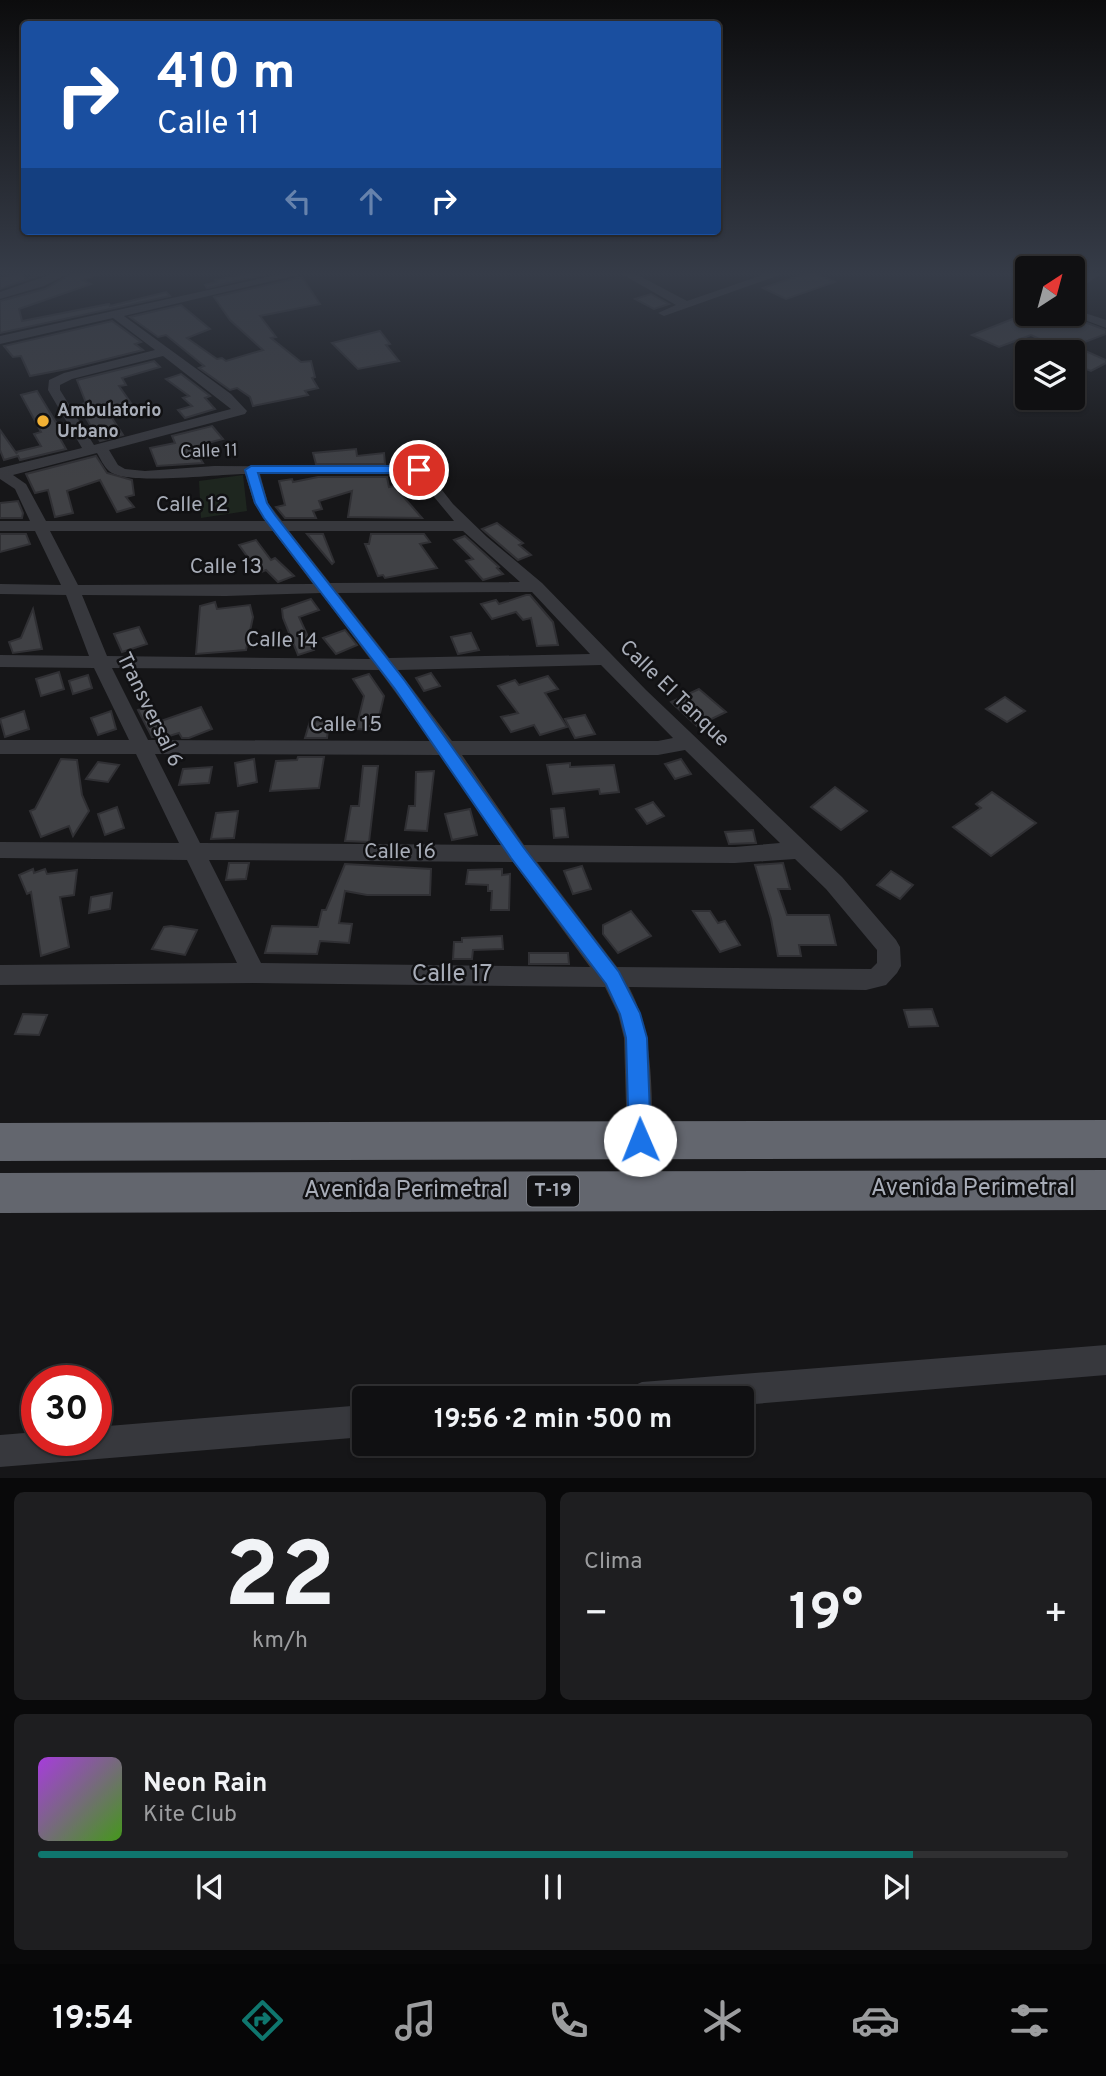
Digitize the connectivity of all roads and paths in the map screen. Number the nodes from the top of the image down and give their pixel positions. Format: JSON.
{"nodes":[{"id":1,"x":150,"y":342,"type":"edge"},
{"id":2,"x":163,"y":352,"type":"junction"},
{"id":3,"x":94,"y":447,"type":"junction"},
{"id":4,"x":251,"y":470,"type":"junction"},
{"id":5,"x":419,"y":470,"type":"joint"},
{"id":6,"x":2,"y":472,"type":"edge"},
{"id":7,"x":0,"y":526,"type":"edge"},
{"id":8,"x":40,"y":526,"type":"junction"},
{"id":9,"x":468,"y":526,"type":"junction"},
{"id":10,"x":278,"y":527,"type":"junction"},
{"id":11,"x":536,"y":587,"type":"junction"},
{"id":12,"x":326,"y":588,"type":"junction"},
{"id":13,"x":0,"y":589,"type":"edge"},
{"id":14,"x":72,"y":590,"type":"junction"},
{"id":15,"x":605,"y":659,"type":"junction"},
{"id":16,"x":99,"y":660,"type":"junction"},
{"id":17,"x":0,"y":661,"type":"edge"},
{"id":18,"x":384,"y":664,"type":"junction"},
{"id":19,"x":691,"y":742,"type":"junction"},
{"id":20,"x":141,"y":746,"type":"junction"},
{"id":21,"x":0,"y":747,"type":"edge"},
{"id":22,"x":447,"y":748,"type":"junction"},
{"id":23,"x":0,"y":850,"type":"edge"},
{"id":24,"x":193,"y":850,"type":"junction"},
{"id":25,"x":800,"y":850,"type":"junction"},
{"id":26,"x":517,"y":853,"type":"junction"},
{"id":27,"x":891,"y":956,"type":"joint"},
{"id":28,"x":254,"y":974,"type":"junction"},
{"id":29,"x":0,"y":975,"type":"edge"},
{"id":30,"x":612,"y":978,"type":"junction"},
{"id":31,"x":1106,"y":1139,"type":"edge"},
{"id":32,"x":640,"y":1140,"type":"junction"},
{"id":33,"x":0,"y":1142,"type":"edge"},
{"id":34,"x":1106,"y":1189,"type":"edge"},
{"id":35,"x":0,"y":1193,"type":"edge"},
{"id":36,"x":1106,"y":1360,"type":"edge"},
{"id":37,"x":754,"y":1389,"type":"edge"},
{"id":38,"x":352,"y":1422,"type":"edge"},
{"id":39,"x":0,"y":1451,"type":"edge"}],
"edges":[{"from":1,"to":2,"type":"street"},
{"from":2,"to":3,"type":"street"},
{"from":2,"to":3,"type":"street"},
{"from":3,"to":4,"type":"street","name":"Calle 11"},
{"from":3,"to":6,"type":"street"},
{"from":4,"to":5,"type":"street","name":"Calle 11"},
{"from":4,"to":10,"type":"street"},
{"from":5,"to":9,"type":"street","name":"Calle El Tanque"},
{"from":6,"to":8,"type":"street","name":"Transversal 6"},
{"from":7,"to":8,"type":"street","name":"Calle 12"},
{"from":8,"to":10,"type":"street","name":"Calle 12"},
{"from":8,"to":14,"type":"street","name":"Transversal 6"},
{"from":9,"to":10,"type":"street","name":"Calle 12"},
{"from":9,"to":11,"type":"street","name":"Calle El Tanque"},
{"from":10,"to":12,"type":"street"},
{"from":11,"to":12,"type":"street","name":"Calle 13"},
{"from":11,"to":15,"type":"street","name":"Calle El Tanque"},
{"from":12,"to":14,"type":"street","name":"Calle 13"},
{"from":12,"to":18,"type":"street"},
{"from":13,"to":14,"type":"street","name":"Calle 13"},
{"from":14,"to":16,"type":"street","name":"Transversal 6"},
{"from":15,"to":18,"type":"street","name":"Calle 14"},
{"from":15,"to":19,"type":"street","name":"Calle El Tanque"},
{"from":16,"to":17,"type":"street","name":"Calle 14"},
{"from":16,"to":18,"type":"street","name":"Calle 14"},
{"from":16,"to":20,"type":"street","name":"Transversal 6"},
{"from":18,"to":22,"type":"street"},
{"from":19,"to":22,"type":"street","name":"Calle 15"},
{"from":19,"to":25,"type":"street","name":"Calle El Tanque"},
{"from":20,"to":21,"type":"street","name":"Calle 15"},
{"from":20,"to":22,"type":"street","name":"Calle 15"},
{"from":20,"to":24,"type":"street","name":"Transversal 6"},
{"from":22,"to":26,"type":"street"},
{"from":23,"to":24,"type":"street","name":"Calle 16"},
{"from":24,"to":26,"type":"street","name":"Calle 16"},
{"from":24,"to":28,"type":"street","name":"Transversal 6"},
{"from":25,"to":26,"type":"street","name":"Calle 16"},
{"from":25,"to":27,"type":"street","name":"Calle El Tanque"},
{"from":26,"to":30,"type":"street"},
{"from":27,"to":30,"type":"street","name":"Calle 17"},
{"from":28,"to":29,"type":"street","name":"Calle 17"},
{"from":28,"to":30,"type":"street","name":"Calle 17"},
{"from":30,"to":32,"type":"street"},
{"from":31,"to":32,"type":"highway"},
{"from":32,"to":33,"type":"highway"},
{"from":34,"to":35,"type":"highway","name":"Avenida Perimetral","number":"T-19"},
{"from":36,"to":37,"type":"street"},
{"from":38,"to":39,"type":"street"}]}
